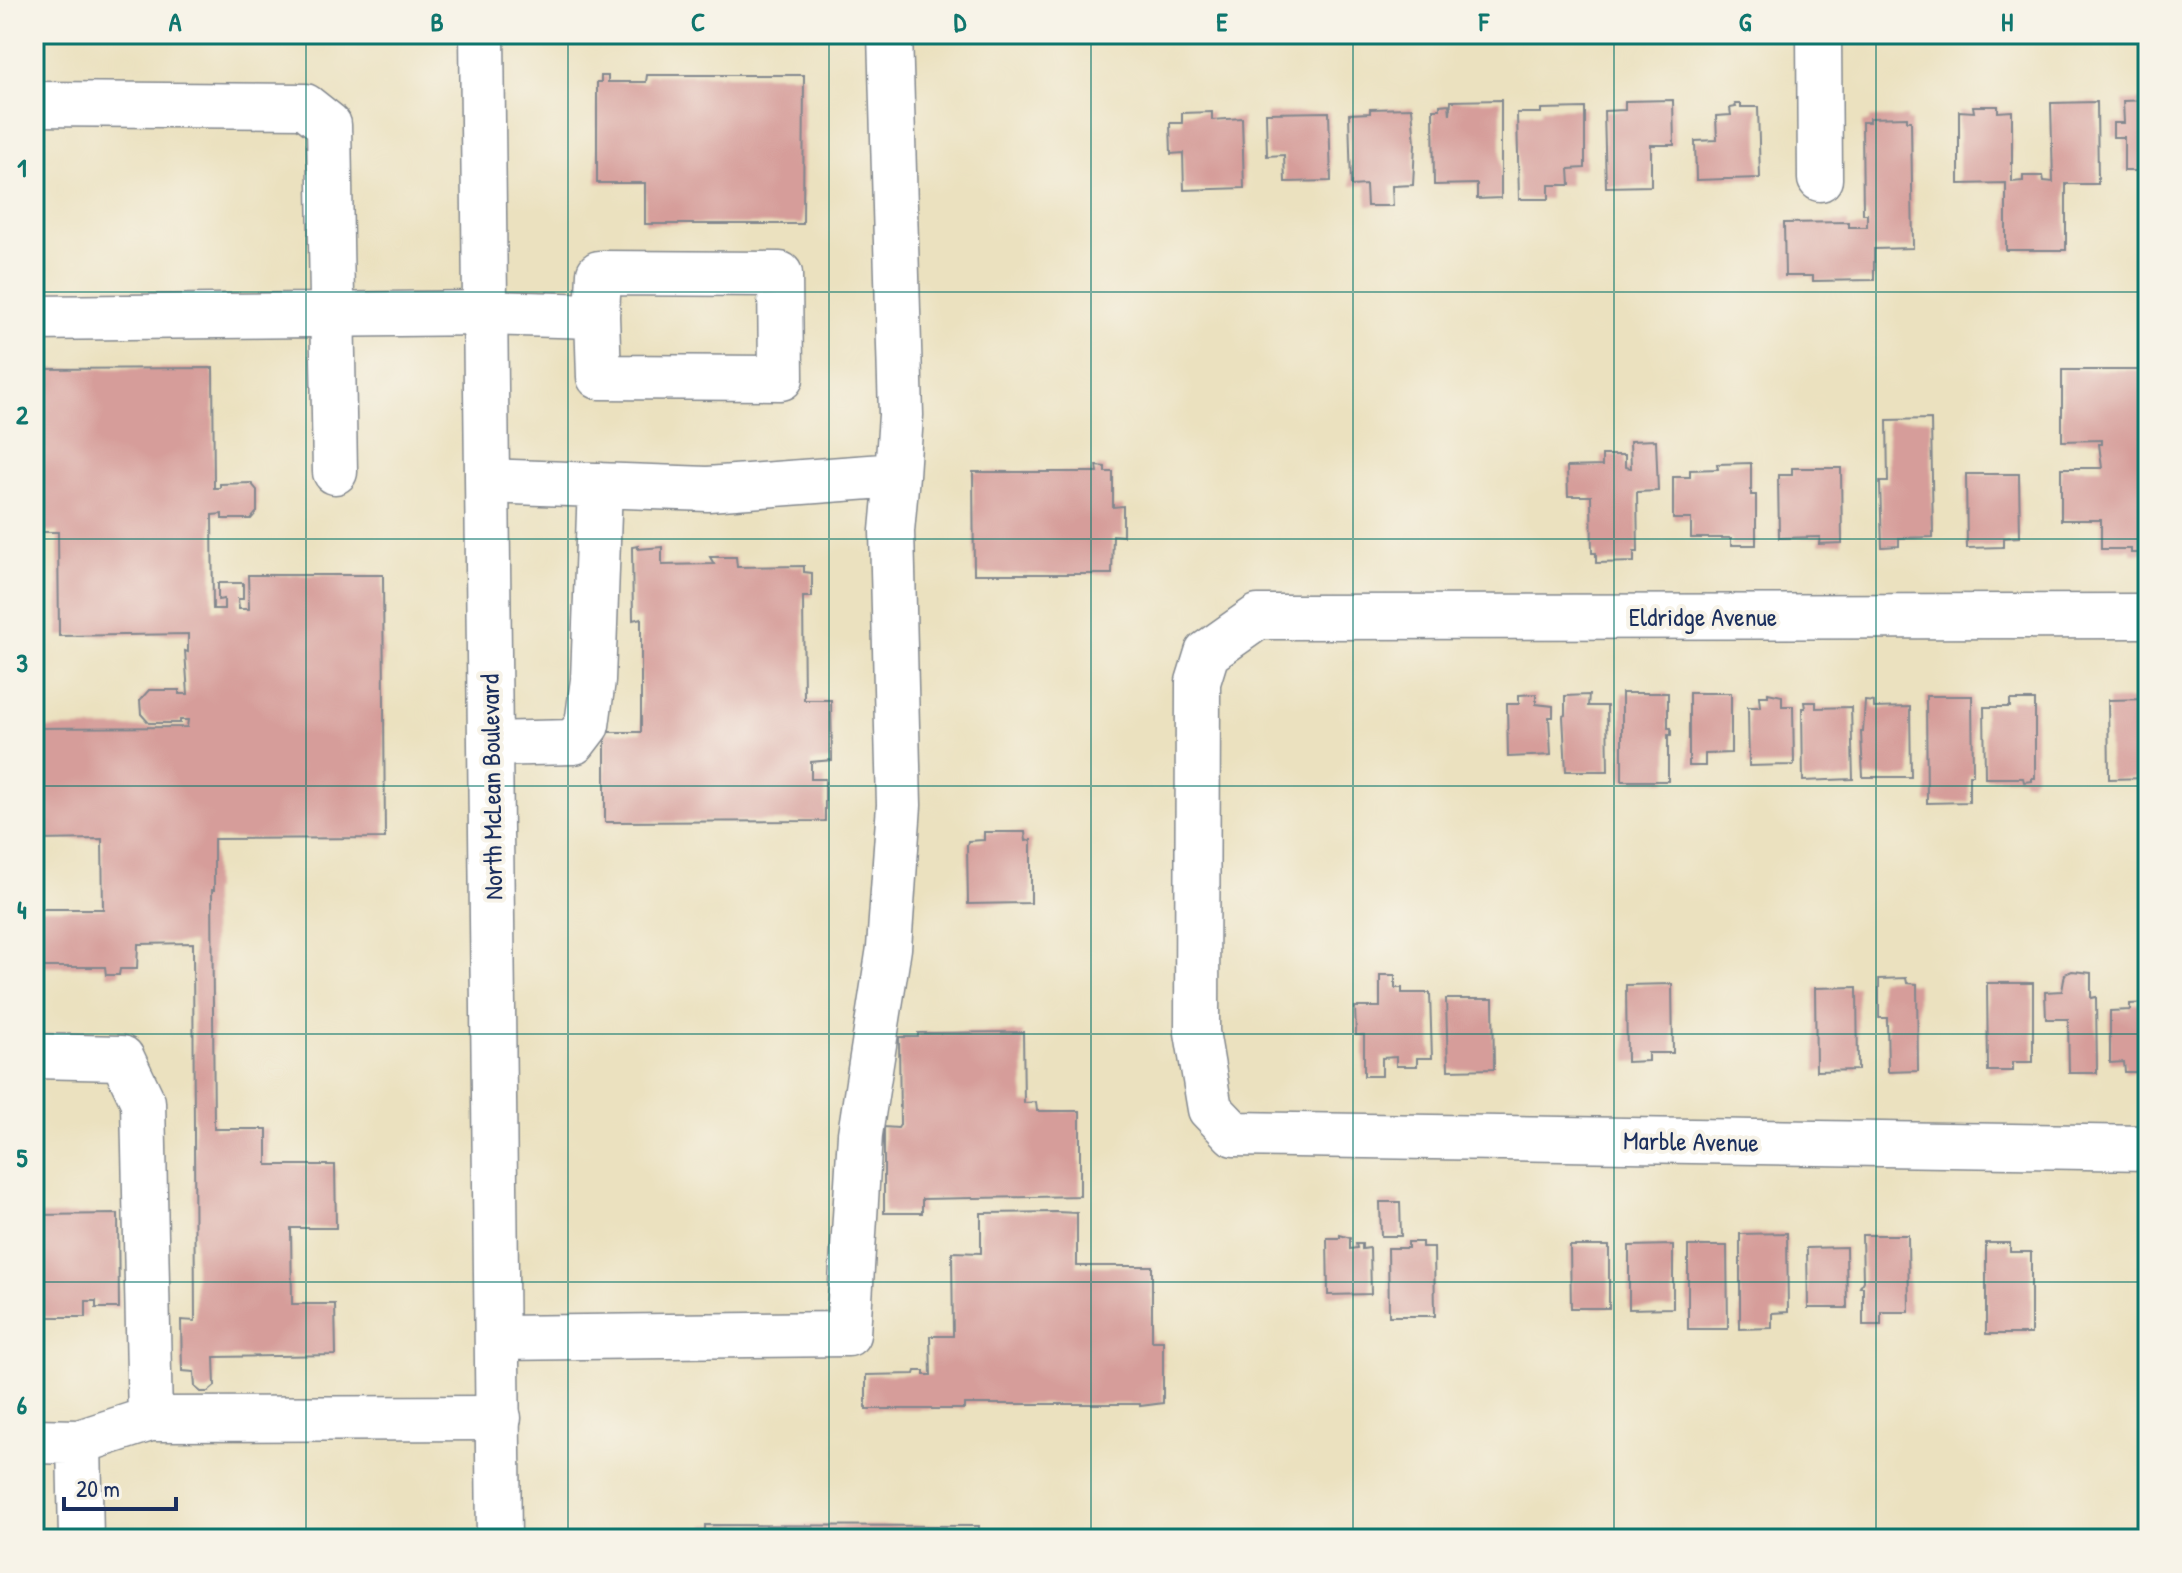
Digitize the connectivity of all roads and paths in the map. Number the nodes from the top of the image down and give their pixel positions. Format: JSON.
{"nodes":[{"id":1,"x":482,"y":34,"type":"edge"},
{"id":2,"x":890,"y":34,"type":"edge"},
{"id":3,"x":1819,"y":34,"type":"edge"},
{"id":4,"x":34,"y":104,"type":"edge"},
{"id":5,"x":1820,"y":179,"type":"dead end"},
{"id":6,"x":485,"y":313,"type":"junction"},
{"id":7,"x":331,"y":314,"type":"junction"},
{"id":8,"x":597,"y":316,"type":"junction"},
{"id":9,"x":34,"y":318,"type":"edge"},
{"id":10,"x":335,"y":472,"type":"dead end"},
{"id":11,"x":897,"y":475,"type":"junction"},
{"id":12,"x":488,"y":481,"type":"junction"},
{"id":13,"x":600,"y":485,"type":"junction"},
{"id":14,"x":2148,"y":616,"type":"edge"},
{"id":15,"x":491,"y":744,"type":"junction"},
{"id":16,"x":34,"y":1056,"type":"edge"},
{"id":17,"x":1234,"y":1134,"type":"joint"},
{"id":18,"x":2148,"y":1148,"type":"edge"},
{"id":19,"x":498,"y":1338,"type":"junction"},
{"id":20,"x":499,"y":1418,"type":"junction"},
{"id":21,"x":150,"y":1419,"type":"junction"},
{"id":22,"x":34,"y":1441,"type":"edge"},
{"id":23,"x":79,"y":1442,"type":"junction"},
{"id":24,"x":81,"y":1539,"type":"edge"},
{"id":25,"x":499,"y":1539,"type":"edge"}],
"edges":[{"from":1,"to":6,"type":"street","name":"North McLean Boulevard"},
{"from":2,"to":11,"type":"street"},
{"from":3,"to":5,"type":"street"},
{"from":4,"to":7,"type":"street"},
{"from":6,"to":7,"type":"street"},
{"from":6,"to":8,"type":"street"},
{"from":6,"to":12,"type":"street","name":"North McLean Boulevard"},
{"from":7,"to":9,"type":"street"},
{"from":7,"to":10,"type":"street"},
{"from":8,"to":8,"type":"street"},
{"from":11,"to":13,"type":"street"},
{"from":11,"to":19,"type":"street"},
{"from":12,"to":13,"type":"street"},
{"from":12,"to":15,"type":"street","name":"North McLean Boulevard"},
{"from":13,"to":15,"type":"street"},
{"from":14,"to":17,"type":"street","name":"Eldridge Avenue"},
{"from":15,"to":19,"type":"street","name":"North McLean Boulevard"},
{"from":16,"to":21,"type":"street"},
{"from":17,"to":18,"type":"street","name":"Marble Avenue"},
{"from":19,"to":20,"type":"street","name":"North McLean Boulevard"},
{"from":20,"to":21,"type":"street"},
{"from":20,"to":25,"type":"street","name":"North McLean Boulevard"},
{"from":21,"to":23,"type":"street"},
{"from":22,"to":23,"type":"street"},
{"from":23,"to":24,"type":"street"}]}
